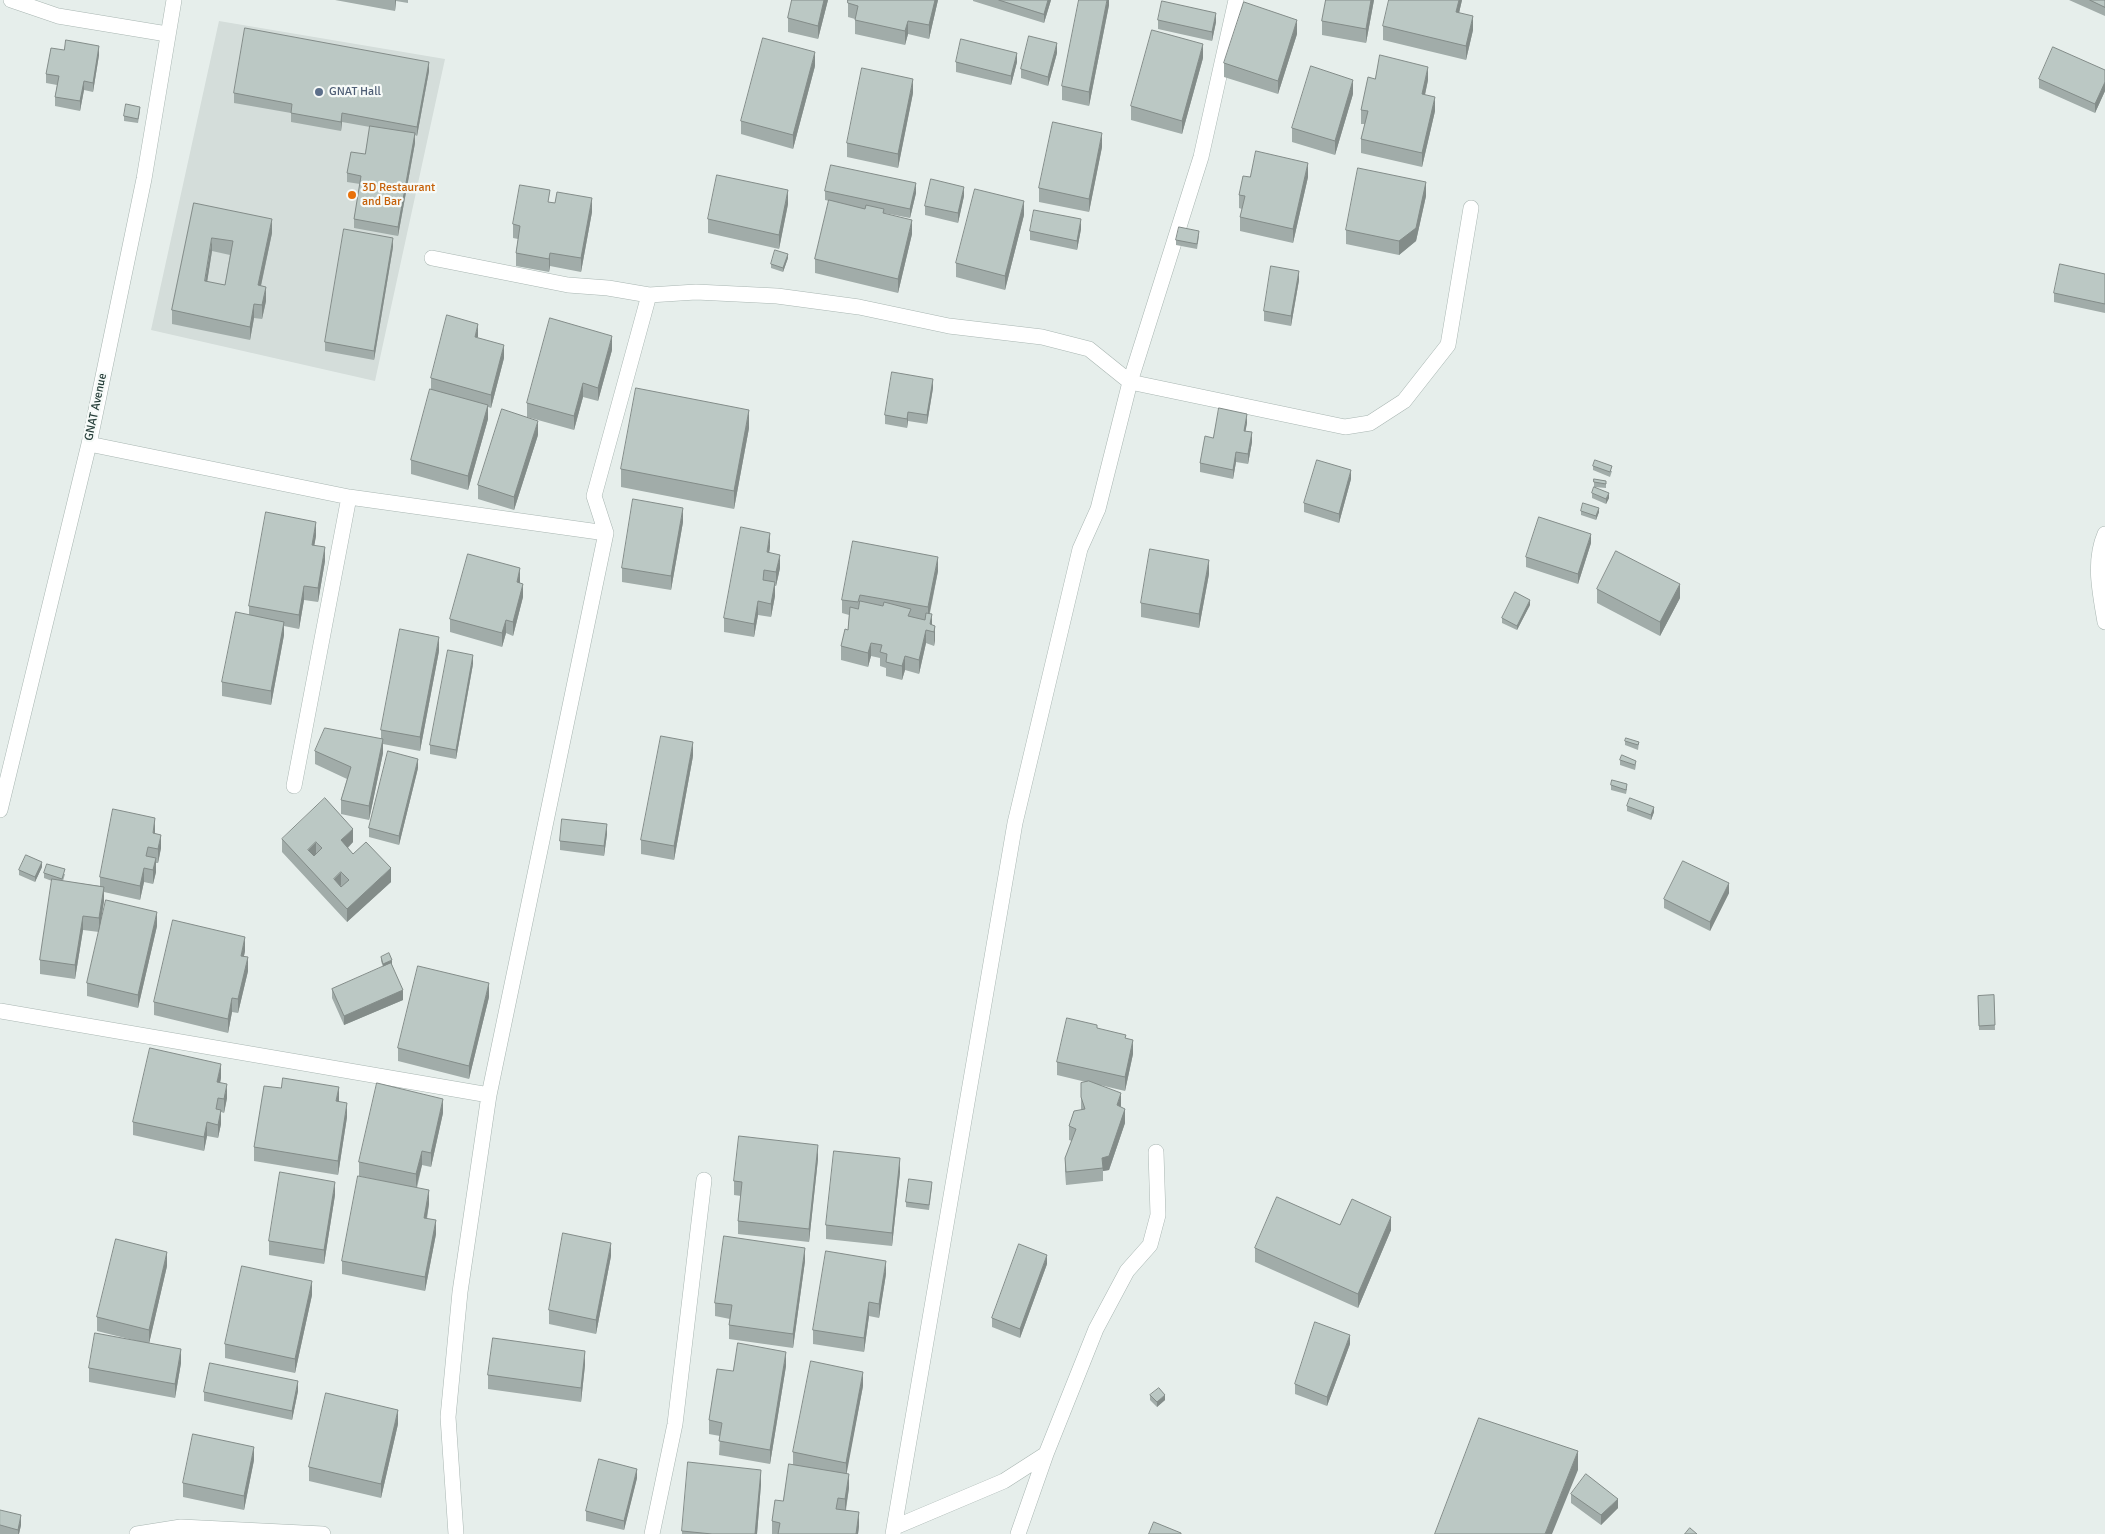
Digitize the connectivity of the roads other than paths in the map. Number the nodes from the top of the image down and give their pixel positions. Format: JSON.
{"nodes":[{"id":1,"x":12,"y":0,"type":"edge"},
{"id":2,"x":174,"y":0,"type":"edge"},
{"id":3,"x":1236,"y":0,"type":"edge"},
{"id":4,"x":167,"y":34,"type":"junction"},
{"id":5,"x":1471,"y":208,"type":"dead end"},
{"id":6,"x":432,"y":258,"type":"dead end"},
{"id":7,"x":649,"y":295,"type":"junction"},
{"id":8,"x":1130,"y":382,"type":"junction"},
{"id":9,"x":88,"y":444,"type":"junction"},
{"id":10,"x":349,"y":497,"type":"junction"},
{"id":11,"x":606,"y":533,"type":"junction"},
{"id":12,"x":2105,"y":534,"type":"edge"},
{"id":13,"x":2105,"y":622,"type":"edge"},
{"id":14,"x":294,"y":786,"type":"dead end"},
{"id":15,"x":0,"y":810,"type":"edge"},
{"id":16,"x":0,"y":1011,"type":"edge"},
{"id":17,"x":489,"y":1094,"type":"junction"},
{"id":18,"x":1156,"y":1152,"type":"dead end"},
{"id":19,"x":704,"y":1180,"type":"dead end"},
{"id":20,"x":1046,"y":1454,"type":"junction"},
{"id":21,"x":894,"y":1530,"type":"edge"},
{"id":22,"x":137,"y":1534,"type":"edge"},
{"id":23,"x":323,"y":1534,"type":"edge"},
{"id":24,"x":456,"y":1534,"type":"edge"},
{"id":25,"x":652,"y":1534,"type":"edge"},
{"id":26,"x":1018,"y":1534,"type":"edge"}],
"edges":[{"from":1,"to":4,"type":"street"},
{"from":2,"to":4,"type":"street","name":"GNAT Avenue"},
{"from":3,"to":8,"type":"street"},
{"from":4,"to":9,"type":"street","name":"GNAT Avenue"},
{"from":5,"to":8,"type":"street"},
{"from":6,"to":7,"type":"street"},
{"from":7,"to":8,"type":"street"},
{"from":7,"to":11,"type":"street"},
{"from":8,"to":21,"type":"street"},
{"from":9,"to":10,"type":"street"},
{"from":9,"to":15,"type":"street","name":"GNAT Avenue"},
{"from":10,"to":11,"type":"street"},
{"from":10,"to":14,"type":"street"},
{"from":11,"to":17,"type":"street"},
{"from":12,"to":13,"type":"street"},
{"from":16,"to":17,"type":"street"},
{"from":17,"to":24,"type":"street"},
{"from":18,"to":20,"type":"street"},
{"from":19,"to":25,"type":"street"},
{"from":20,"to":21,"type":"street"},
{"from":20,"to":26,"type":"street"},
{"from":22,"to":23,"type":"street"}]}
